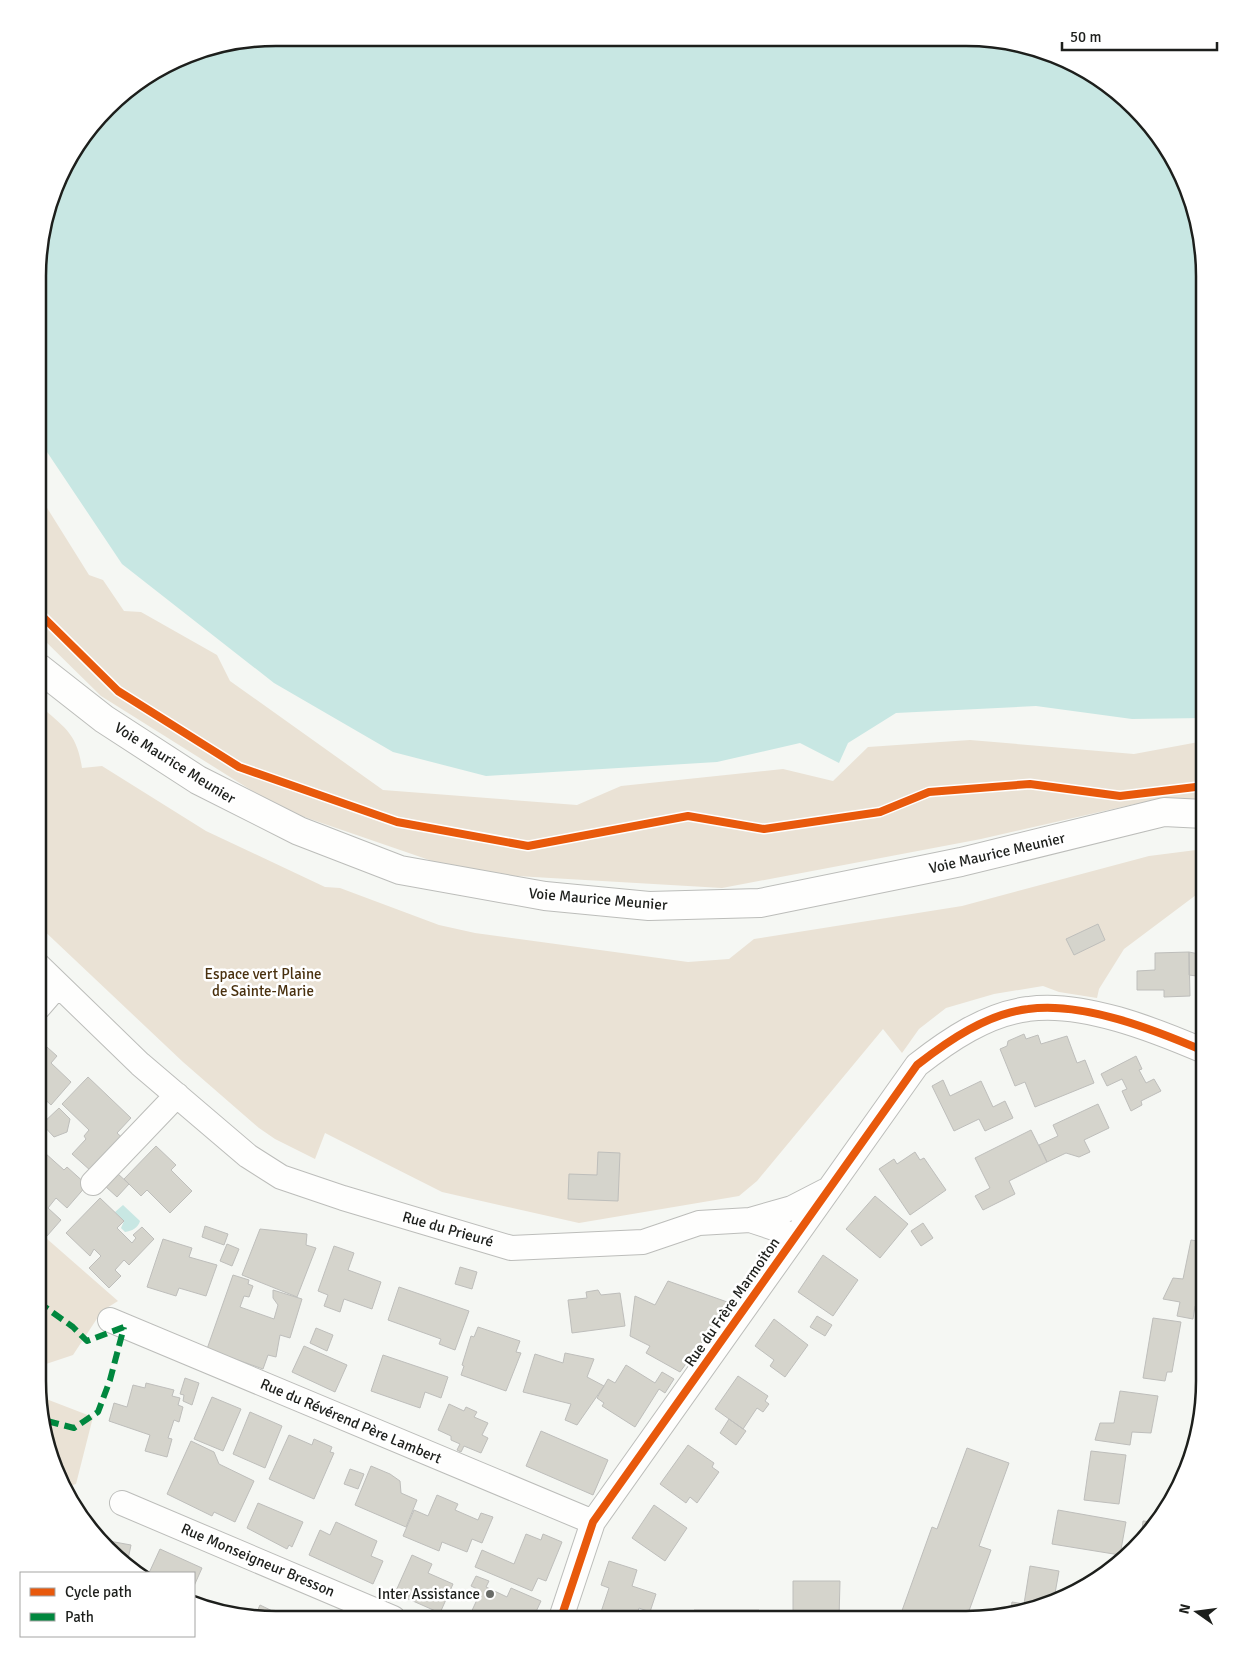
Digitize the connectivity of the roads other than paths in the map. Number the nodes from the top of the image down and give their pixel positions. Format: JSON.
{"nodes":[{"id":1,"x":46,"y":673,"type":"edge"},
{"id":2,"x":1196,"y":814,"type":"edge"},
{"id":3,"x":46,"y":973,"type":"edge"},
{"id":4,"x":58,"y":984,"type":"junction"},
{"id":5,"x":46,"y":998,"type":"edge"},
{"id":6,"x":1196,"y":1048,"type":"edge"},
{"id":7,"x":176,"y":1095,"type":"junction"},
{"id":8,"x":93,"y":1183,"type":"dead end"},
{"id":9,"x":831,"y":1188,"type":"junction"},
{"id":10,"x":750,"y":1220,"type":"junction"},
{"id":11,"x":791,"y":1241,"type":"junction"},
{"id":12,"x":110,"y":1320,"type":"dead end"},
{"id":13,"x":122,"y":1503,"type":"dead end"},
{"id":14,"x":593,"y":1522,"type":"junction"},
{"id":15,"x":377,"y":1611,"type":"edge"},
{"id":16,"x":563,"y":1611,"type":"edge"}],
"edges":[{"from":1,"to":2,"type":"main road","name":"Voie Maurice Meunier"},
{"from":3,"to":4,"type":"street","name":"Rue du Prieuré"},
{"from":4,"to":5,"type":"street"},
{"from":4,"to":7,"type":"street","name":"Rue du Prieuré"},
{"from":6,"to":9,"type":"street","name":"Rue du Frère Marmoiton"},
{"from":7,"to":8,"type":"street"},
{"from":7,"to":10,"type":"street","name":"Rue du Prieuré"},
{"from":9,"to":10,"type":"street","name":"Rue du Prieuré"},
{"from":9,"to":11,"type":"street","name":"Rue du Frère Marmoiton"},
{"from":10,"to":11,"type":"street","name":"Rue du Prieuré"},
{"from":11,"to":14,"type":"street","name":"Rue du Frère Marmoiton"},
{"from":12,"to":14,"type":"street","name":"Rue du Révérend Père Lambert"},
{"from":13,"to":15,"type":"street","name":"Rue Monseigneur Bresson"},
{"from":14,"to":16,"type":"street","name":"Rue du Frère Marmoiton"}]}
